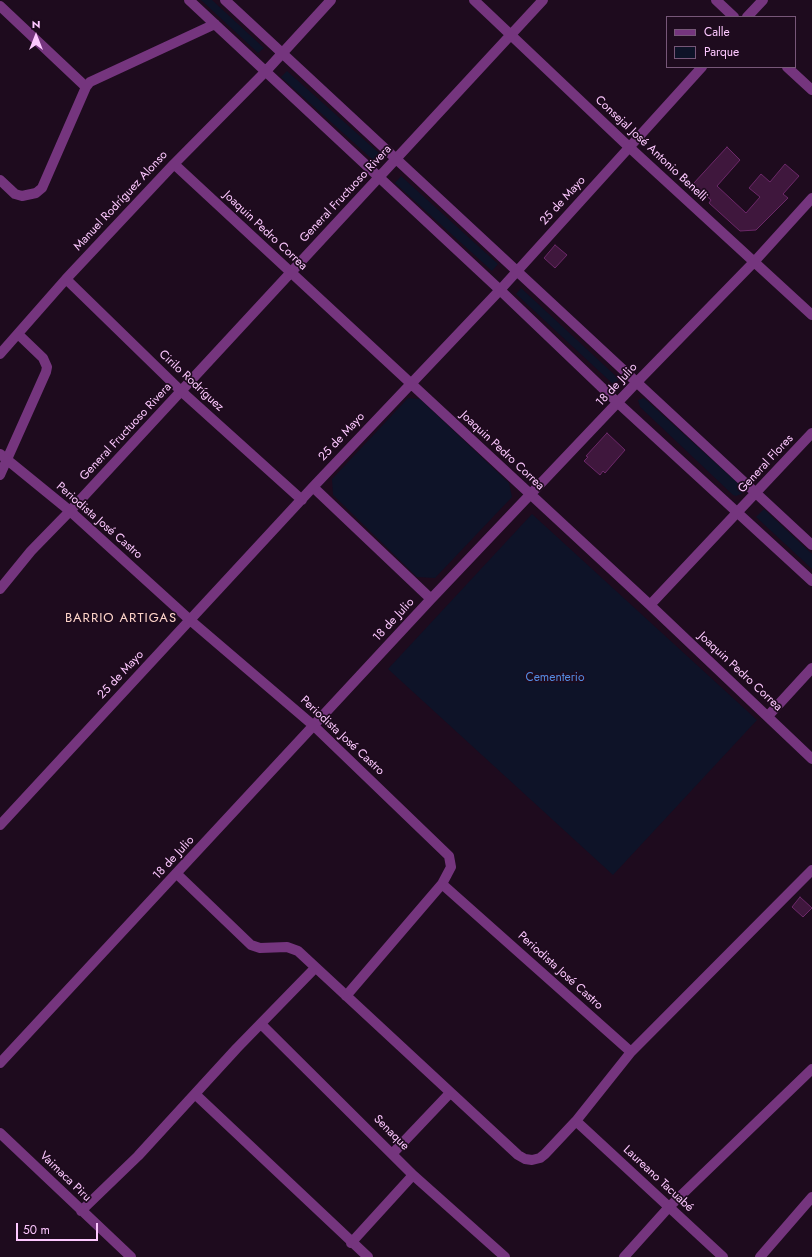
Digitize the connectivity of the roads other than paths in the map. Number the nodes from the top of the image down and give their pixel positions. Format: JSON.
{"nodes":[{"id":1,"x":189,"y":0,"type":"edge"},
{"id":2,"x":225,"y":0,"type":"edge"},
{"id":3,"x":331,"y":0,"type":"edge"},
{"id":4,"x":474,"y":0,"type":"edge"},
{"id":5,"x":543,"y":0,"type":"edge"},
{"id":6,"x":716,"y":0,"type":"edge"},
{"id":7,"x":763,"y":0,"type":"edge"},
{"id":8,"x":0,"y":6,"type":"edge"},
{"id":9,"x":733,"y":16,"type":"edge"},
{"id":10,"x":748,"y":16,"type":"edge"},
{"id":11,"x":215,"y":24,"type":"junction"},
{"id":12,"x":512,"y":34,"type":"junction"},
{"id":13,"x":282,"y":53,"type":"junction"},
{"id":14,"x":701,"y":68,"type":"edge"},
{"id":15,"x":788,"y":68,"type":"edge"},
{"id":16,"x":266,"y":71,"type":"junction"},
{"id":17,"x":86,"y":87,"type":"junction"},
{"id":18,"x":812,"y":90,"type":"edge"},
{"id":19,"x":629,"y":147,"type":"junction"},
{"id":20,"x":396,"y":159,"type":"junction"},
{"id":21,"x":174,"y":164,"type":"junction"},
{"id":22,"x":379,"y":178,"type":"junction"},
{"id":23,"x":0,"y":180,"type":"edge"},
{"id":24,"x":812,"y":198,"type":"edge"},
{"id":25,"x":754,"y":262,"type":"junction"},
{"id":26,"x":518,"y":270,"type":"junction"},
{"id":27,"x":290,"y":273,"type":"junction"},
{"id":28,"x":66,"y":279,"type":"junction"},
{"id":29,"x":500,"y":290,"type":"junction"},
{"id":30,"x":812,"y":315,"type":"edge"},
{"id":31,"x":18,"y":334,"type":"junction"},
{"id":32,"x":0,"y":354,"type":"edge"},
{"id":33,"x":637,"y":382,"type":"junction"},
{"id":34,"x":410,"y":384,"type":"junction"},
{"id":35,"x":181,"y":391,"type":"junction"},
{"id":36,"x":618,"y":403,"type":"junction"},
{"id":37,"x":812,"y":433,"type":"edge"},
{"id":38,"x":3,"y":456,"type":"edge"},
{"id":39,"x":0,"y":474,"type":"edge"},
{"id":40,"x":313,"y":487,"type":"junction"},
{"id":41,"x":756,"y":493,"type":"junction"},
{"id":42,"x":530,"y":494,"type":"junction"},
{"id":43,"x":302,"y":500,"type":"junction"},
{"id":44,"x":70,"y":511,"type":"junction"},
{"id":45,"x":739,"y":512,"type":"junction"},
{"id":46,"x":812,"y":545,"type":"edge"},
{"id":47,"x":812,"y":581,"type":"edge"},
{"id":48,"x":0,"y":588,"type":"edge"},
{"id":49,"x":431,"y":599,"type":"junction"},
{"id":50,"x":650,"y":605,"type":"junction"},
{"id":51,"x":190,"y":620,"type":"junction"},
{"id":52,"x":812,"y":668,"type":"edge"},
{"id":53,"x":768,"y":716,"type":"junction"},
{"id":54,"x":314,"y":726,"type":"junction"},
{"id":55,"x":812,"y":760,"type":"edge"},
{"id":56,"x":0,"y":825,"type":"edge"},
{"id":57,"x":812,"y":870,"type":"edge"},
{"id":58,"x":177,"y":874,"type":"junction"},
{"id":59,"x":442,"y":884,"type":"junction"},
{"id":60,"x":315,"y":968,"type":"junction"},
{"id":61,"x":346,"y":996,"type":"junction"},
{"id":62,"x":261,"y":1024,"type":"junction"},
{"id":63,"x":631,"y":1052,"type":"junction"},
{"id":64,"x":0,"y":1063,"type":"edge"},
{"id":65,"x":812,"y":1071,"type":"edge"},
{"id":66,"x":450,"y":1093,"type":"junction"},
{"id":67,"x":194,"y":1094,"type":"junction"},
{"id":68,"x":576,"y":1121,"type":"junction"},
{"id":69,"x":0,"y":1133,"type":"edge"},
{"id":70,"x":393,"y":1153,"type":"junction"},
{"id":71,"x":413,"y":1175,"type":"junction"},
{"id":72,"x":812,"y":1197,"type":"edge"},
{"id":73,"x":669,"y":1207,"type":"junction"},
{"id":74,"x":81,"y":1211,"type":"junction"},
{"id":75,"x":351,"y":1243,"type":"junction"},
{"id":76,"x":361,"y":1255,"type":"edge"},
{"id":77,"x":131,"y":1257,"type":"edge"},
{"id":78,"x":505,"y":1257,"type":"edge"},
{"id":79,"x":624,"y":1257,"type":"edge"},
{"id":80,"x":723,"y":1257,"type":"edge"},
{"id":81,"x":760,"y":1257,"type":"edge"}],
"edges":[{"from":1,"to":11,"type":"street"},
{"from":2,"to":13,"type":"street"},
{"from":3,"to":13,"type":"street","name":"Manuel Rodríguez Alonso"},
{"from":4,"to":12,"type":"street","name":"Consejal José Antonio Benelli"},
{"from":5,"to":12,"type":"street","name":"General Fructuoso Rivera"},
{"from":6,"to":9,"type":"street"},
{"from":7,"to":10,"type":"street"},
{"from":8,"to":17,"type":"street"},
{"from":11,"to":16,"type":"street"},
{"from":11,"to":17,"type":"street"},
{"from":12,"to":19,"type":"street","name":"Consejal José Antonio Benelli"},
{"from":12,"to":20,"type":"street","name":"General Fructuoso Rivera"},
{"from":13,"to":16,"type":"street","name":"Manuel Rodríguez Alonso"},
{"from":13,"to":20,"type":"street"},
{"from":14,"to":19,"type":"street","name":"25 de Mayo"},
{"from":15,"to":18,"type":"street"},
{"from":16,"to":21,"type":"street","name":"Manuel Rodríguez Alonso"},
{"from":16,"to":22,"type":"street"},
{"from":17,"to":23,"type":"street"},
{"from":19,"to":25,"type":"street","name":"Consejal José Antonio Benelli"},
{"from":19,"to":26,"type":"street","name":"25 de Mayo"},
{"from":20,"to":22,"type":"street","name":"General Fructuoso Rivera"},
{"from":20,"to":26,"type":"street"},
{"from":21,"to":27,"type":"street","name":"Joaquin Pedro Correa"},
{"from":21,"to":28,"type":"street","name":"Manuel Rodríguez Alonso"},
{"from":22,"to":27,"type":"street","name":"General Fructuoso Rivera"},
{"from":22,"to":29,"type":"street"},
{"from":24,"to":25,"type":"street","name":"18 de Julio"},
{"from":25,"to":30,"type":"street","name":"Consejal José Antonio Benelli"},
{"from":25,"to":33,"type":"street","name":"18 de Julio"},
{"from":26,"to":29,"type":"street","name":"25 de Mayo"},
{"from":26,"to":33,"type":"street"},
{"from":27,"to":34,"type":"street","name":"Joaquin Pedro Correa"},
{"from":27,"to":35,"type":"street","name":"General Fructuoso Rivera"},
{"from":28,"to":31,"type":"street","name":"Manuel Rodríguez Alonso"},
{"from":28,"to":35,"type":"street","name":"Cirilo Rodríguez"},
{"from":29,"to":34,"type":"street","name":"25 de Mayo"},
{"from":29,"to":36,"type":"street"},
{"from":31,"to":32,"type":"street","name":"Manuel Rodríguez Alonso"},
{"from":31,"to":38,"type":"street"},
{"from":33,"to":36,"type":"street","name":"18 de Julio"},
{"from":33,"to":41,"type":"street"},
{"from":34,"to":40,"type":"street","name":"25 de Mayo"},
{"from":34,"to":42,"type":"street","name":"Joaquin Pedro Correa"},
{"from":35,"to":43,"type":"street","name":"Cirilo Rodríguez"},
{"from":35,"to":44,"type":"street","name":"General Fructuoso Rivera"},
{"from":36,"to":42,"type":"street","name":"18 de Julio"},
{"from":36,"to":45,"type":"street"},
{"from":37,"to":41,"type":"street","name":"General Flores"},
{"from":38,"to":39,"type":"street"},
{"from":38,"to":44,"type":"street","name":"Periodista José Castro"},
{"from":40,"to":43,"type":"street","name":"25 de Mayo"},
{"from":40,"to":49,"type":"street"},
{"from":41,"to":45,"type":"street","name":"General Flores"},
{"from":41,"to":46,"type":"street"},
{"from":42,"to":49,"type":"street","name":"18 de Julio"},
{"from":42,"to":50,"type":"street","name":"Joaquin Pedro Correa"},
{"from":43,"to":51,"type":"street","name":"25 de Mayo"},
{"from":44,"to":48,"type":"street","name":"General Fructuoso Rivera"},
{"from":44,"to":51,"type":"street","name":"Periodista José Castro"},
{"from":45,"to":47,"type":"street"},
{"from":45,"to":50,"type":"street","name":"General Flores"},
{"from":49,"to":54,"type":"street","name":"18 de Julio"},
{"from":50,"to":53,"type":"street","name":"Joaquin Pedro Correa"},
{"from":51,"to":54,"type":"street","name":"Periodista José Castro"},
{"from":51,"to":56,"type":"street","name":"25 de Mayo"},
{"from":52,"to":53,"type":"street"},
{"from":53,"to":55,"type":"street","name":"Joaquin Pedro Correa"},
{"from":54,"to":58,"type":"street","name":"18 de Julio"},
{"from":54,"to":59,"type":"street","name":"Periodista José Castro"},
{"from":57,"to":63,"type":"street"},
{"from":58,"to":60,"type":"street"},
{"from":58,"to":64,"type":"street","name":"18 de Julio"},
{"from":59,"to":61,"type":"street"},
{"from":59,"to":63,"type":"street","name":"Periodista José Castro"},
{"from":60,"to":61,"type":"street"},
{"from":60,"to":62,"type":"street"},
{"from":61,"to":66,"type":"street"},
{"from":62,"to":67,"type":"street"},
{"from":62,"to":70,"type":"street","name":"Senaque"},
{"from":63,"to":68,"type":"street"},
{"from":65,"to":73,"type":"street"},
{"from":66,"to":68,"type":"street"},
{"from":66,"to":70,"type":"street"},
{"from":67,"to":74,"type":"street"},
{"from":67,"to":75,"type":"street"},
{"from":68,"to":73,"type":"street","name":"Laureano Tacuabé"},
{"from":69,"to":74,"type":"street","name":"Vaimaca Piru"},
{"from":70,"to":71,"type":"street","name":"Senaque"},
{"from":71,"to":75,"type":"street"},
{"from":71,"to":78,"type":"street","name":"Senaque"},
{"from":72,"to":81,"type":"street"},
{"from":73,"to":79,"type":"street"},
{"from":73,"to":80,"type":"street","name":"Laureano Tacuabé"},
{"from":74,"to":77,"type":"street","name":"Vaimaca Piru"},
{"from":75,"to":76,"type":"street"}]}
